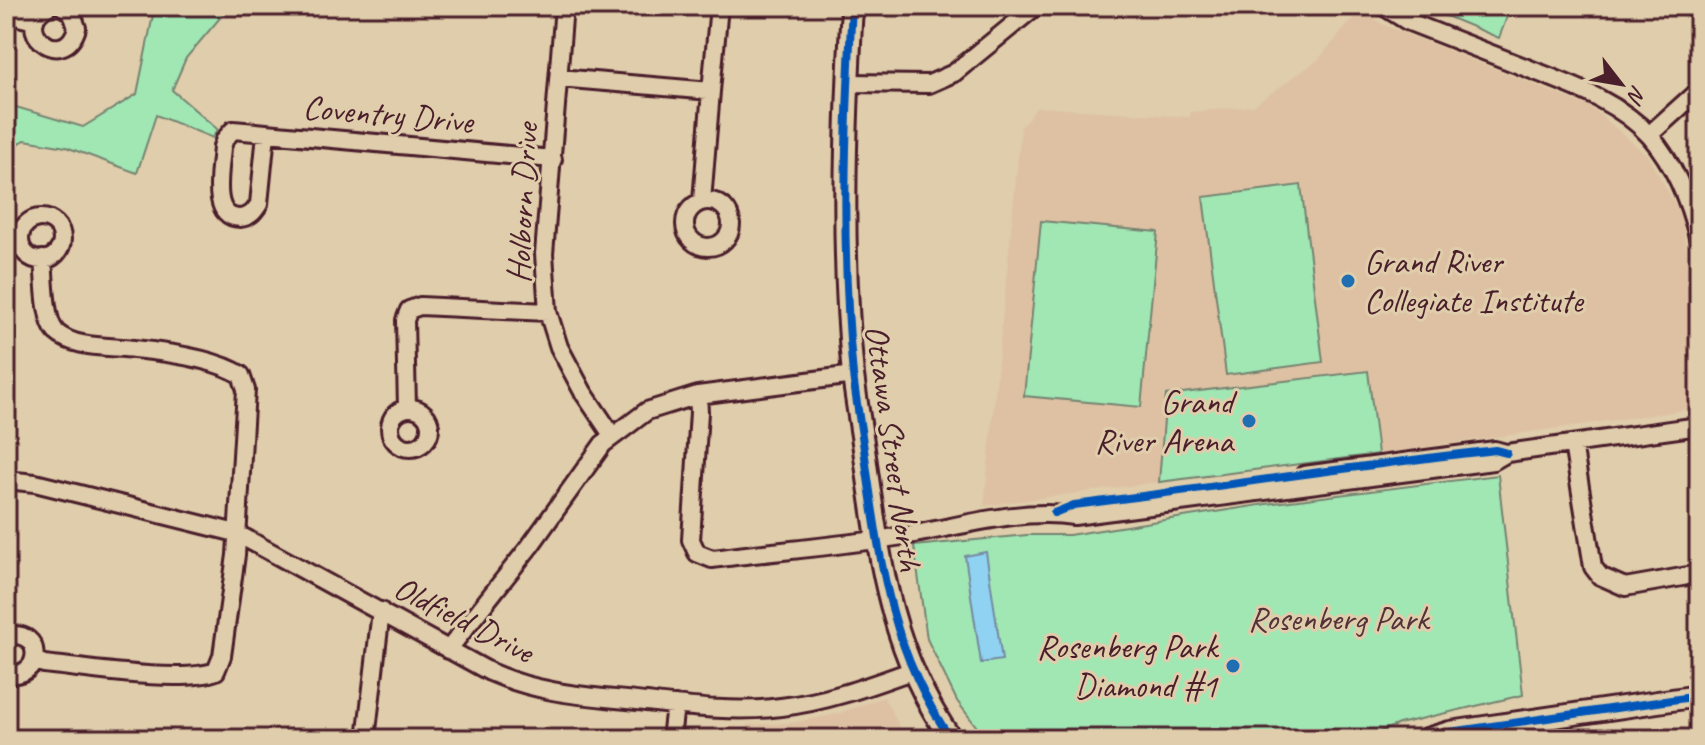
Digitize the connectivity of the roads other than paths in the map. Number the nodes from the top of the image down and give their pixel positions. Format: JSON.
{"nodes":[{"id":1,"x":49,"y":6,"type":"edge"},
{"id":2,"x":62,"y":6,"type":"edge"},
{"id":3,"x":564,"y":6,"type":"edge"},
{"id":4,"x":719,"y":6,"type":"edge"},
{"id":5,"x":852,"y":6,"type":"edge"},
{"id":6,"x":1036,"y":6,"type":"edge"},
{"id":7,"x":1383,"y":6,"type":"edge"},
{"id":8,"x":6,"y":14,"type":"edge"},
{"id":9,"x":35,"y":21,"type":"junction"},
{"id":10,"x":559,"y":78,"type":"junction"},
{"id":11,"x":848,"y":83,"type":"junction"},
{"id":12,"x":1699,"y":90,"type":"edge"},
{"id":13,"x":711,"y":91,"type":"junction"},
{"id":14,"x":266,"y":134,"type":"junction"},
{"id":15,"x":1649,"y":135,"type":"junction"},
{"id":16,"x":553,"y":159,"type":"junction"},
{"id":17,"x":702,"y":201,"type":"dead end"},
{"id":18,"x":1699,"y":241,"type":"edge"},
{"id":19,"x":43,"y":259,"type":"dead end"},
{"id":20,"x":548,"y":312,"type":"junction"},
{"id":21,"x":854,"y":375,"type":"junction"},
{"id":22,"x":698,"y":395,"type":"junction"},
{"id":23,"x":407,"y":408,"type":"dead end"},
{"id":24,"x":1699,"y":426,"type":"edge"},
{"id":25,"x":612,"y":435,"type":"junction"},
{"id":26,"x":1573,"y":444,"type":"junction"},
{"id":27,"x":6,"y":480,"type":"edge"},
{"id":28,"x":236,"y":533,"type":"junction"},
{"id":29,"x":876,"y":540,"type":"junction"},
{"id":30,"x":1699,"y":574,"type":"edge"},
{"id":31,"x":381,"y":611,"type":"junction"},
{"id":32,"x":6,"y":636,"type":"edge"},
{"id":33,"x":448,"y":650,"type":"junction"},
{"id":34,"x":34,"y":660,"type":"junction"},
{"id":35,"x":911,"y":671,"type":"junction"},
{"id":36,"x":6,"y":673,"type":"edge"},
{"id":37,"x":1699,"y":696,"type":"edge"},
{"id":38,"x":675,"y":705,"type":"junction"},
{"id":39,"x":366,"y":739,"type":"edge"},
{"id":40,"x":671,"y":739,"type":"edge"},
{"id":41,"x":951,"y":739,"type":"edge"},
{"id":42,"x":1427,"y":739,"type":"edge"}],
"edges":[{"from":1,"to":9,"type":"street"},
{"from":2,"to":9,"type":"street"},
{"from":3,"to":10,"type":"street","name":"Holborn Drive"},
{"from":4,"to":13,"type":"street"},
{"from":5,"to":11,"type":"main road","name":"Ottawa Street North"},
{"from":6,"to":11,"type":"street"},
{"from":7,"to":15,"type":"street"},
{"from":8,"to":9,"type":"street"},
{"from":10,"to":13,"type":"street"},
{"from":10,"to":16,"type":"street","name":"Holborn Drive"},
{"from":11,"to":21,"type":"main road","name":"Ottawa Street North"},
{"from":12,"to":15,"type":"street"},
{"from":13,"to":17,"type":"street"},
{"from":14,"to":14,"type":"street","name":"Coventry Drive"},
{"from":14,"to":16,"type":"street","name":"Coventry Drive"},
{"from":15,"to":18,"type":"street"},
{"from":16,"to":20,"type":"street","name":"Holborn Drive"},
{"from":19,"to":28,"type":"street"},
{"from":20,"to":23,"type":"street"},
{"from":20,"to":25,"type":"street","name":"Holborn Drive"},
{"from":21,"to":22,"type":"street"},
{"from":21,"to":29,"type":"main road","name":"Ottawa Street North"},
{"from":22,"to":25,"type":"street"},
{"from":22,"to":29,"type":"street"},
{"from":24,"to":26,"type":"street"},
{"from":25,"to":33,"type":"street"},
{"from":26,"to":29,"type":"street"},
{"from":26,"to":30,"type":"street"},
{"from":27,"to":28,"type":"street","name":"Oldfield Drive"},
{"from":28,"to":31,"type":"street","name":"Oldfield Drive"},
{"from":28,"to":34,"type":"street"},
{"from":29,"to":35,"type":"main road","name":"Ottawa Street North"},
{"from":31,"to":33,"type":"street","name":"Oldfield Drive"},
{"from":31,"to":39,"type":"street"},
{"from":32,"to":34,"type":"street"},
{"from":33,"to":38,"type":"street","name":"Oldfield Drive"},
{"from":34,"to":36,"type":"street"},
{"from":35,"to":38,"type":"street","name":"Oldfield Drive"},
{"from":35,"to":41,"type":"main road","name":"Ottawa Street North"},
{"from":37,"to":42,"type":"main road"},
{"from":38,"to":40,"type":"street"}]}
